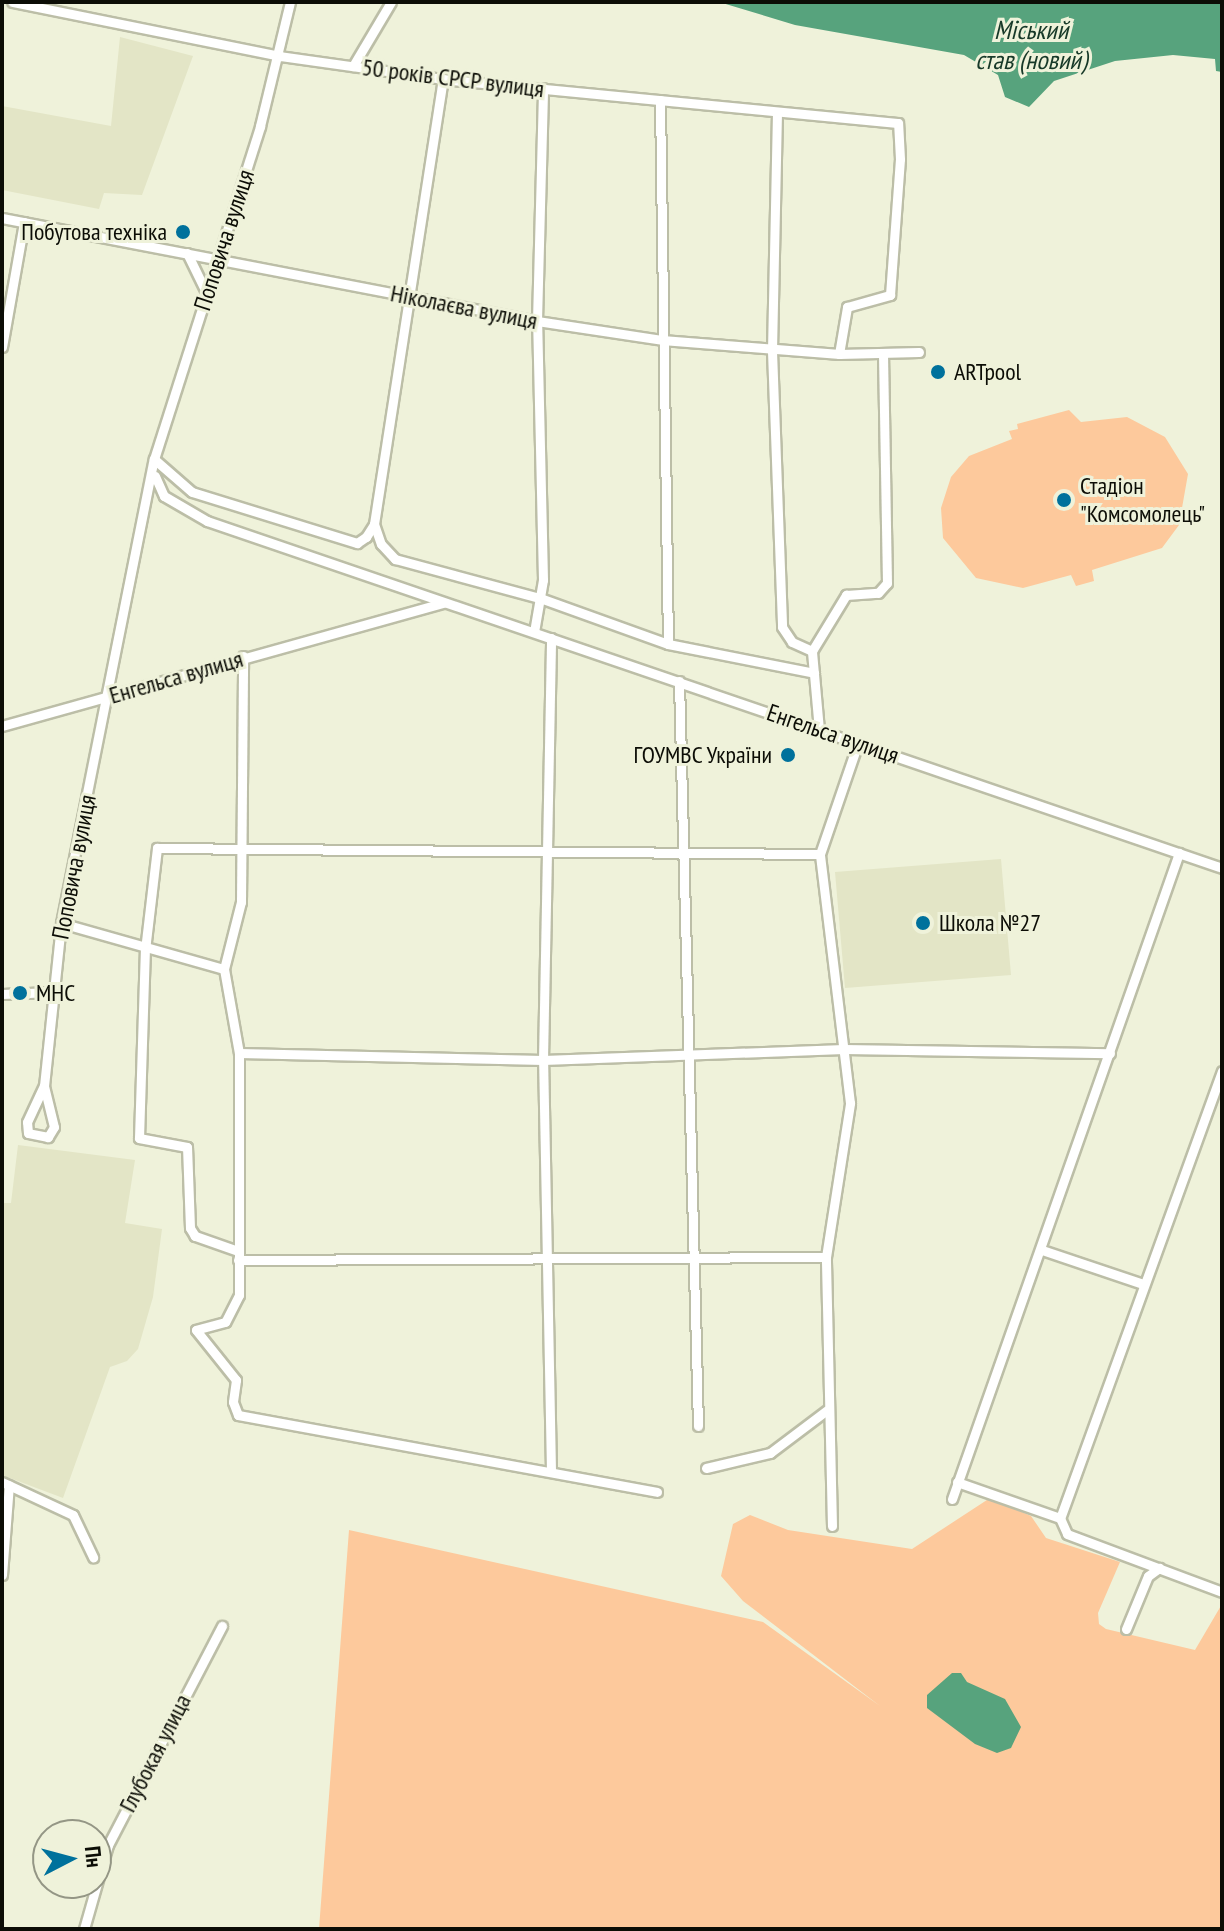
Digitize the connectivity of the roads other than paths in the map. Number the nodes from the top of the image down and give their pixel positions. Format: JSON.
{"nodes":[{"id":1,"x":12,"y":2,"type":"edge"},
{"id":2,"x":290,"y":2,"type":"edge"},
{"id":3,"x":391,"y":2,"type":"edge"},
{"id":4,"x":280,"y":56,"type":"junction"},
{"id":5,"x":353,"y":66,"type":"junction"},
{"id":6,"x":443,"y":79,"type":"junction"},
{"id":7,"x":543,"y":88,"type":"junction"},
{"id":8,"x":660,"y":100,"type":"junction"},
{"id":9,"x":777,"y":112,"type":"junction"},
{"id":10,"x":2,"y":218,"type":"edge"},
{"id":11,"x":24,"y":222,"type":"junction"},
{"id":12,"x":187,"y":253,"type":"junction"},
{"id":13,"x":218,"y":258,"type":"junction"},
{"id":14,"x":207,"y":294,"type":"junction"},
{"id":15,"x":412,"y":297,"type":"junction"},
{"id":16,"x":537,"y":321,"type":"junction"},
{"id":17,"x":662,"y":340,"type":"junction"},
{"id":18,"x":2,"y":347,"type":"edge"},
{"id":19,"x":772,"y":351,"type":"junction"},
{"id":20,"x":919,"y":352,"type":"dead end"},
{"id":21,"x":839,"y":354,"type":"junction"},
{"id":22,"x":883,"y":354,"type":"junction"},
{"id":23,"x":154,"y":459,"type":"junction"},
{"id":24,"x":155,"y":476,"type":"junction"},
{"id":25,"x":374,"y":524,"type":"junction"},
{"id":26,"x":540,"y":598,"type":"junction"},
{"id":27,"x":443,"y":603,"type":"junction"},
{"id":28,"x":534,"y":632,"type":"junction"},
{"id":29,"x":551,"y":638,"type":"junction"},
{"id":30,"x":668,"y":644,"type":"junction"},
{"id":31,"x":812,"y":651,"type":"junction"},
{"id":32,"x":243,"y":656,"type":"junction"},
{"id":33,"x":814,"y":673,"type":"junction"},
{"id":34,"x":679,"y":681,"type":"junction"},
{"id":35,"x":109,"y":697,"type":"junction"},
{"id":36,"x":2,"y":726,"type":"edge"},
{"id":37,"x":819,"y":730,"type":"junction"},
{"id":38,"x":858,"y":743,"type":"junction"},
{"id":39,"x":683,"y":850,"type":"junction"},
{"id":40,"x":242,"y":851,"type":"junction"},
{"id":41,"x":1179,"y":853,"type":"junction"},
{"id":42,"x":545,"y":854,"type":"junction"},
{"id":43,"x":820,"y":854,"type":"junction"},
{"id":44,"x":1222,"y":868,"type":"edge"},
{"id":45,"x":61,"y":923,"type":"junction"},
{"id":46,"x":145,"y":950,"type":"junction"},
{"id":47,"x":224,"y":969,"type":"junction"},
{"id":48,"x":53,"y":992,"type":"junction"},
{"id":49,"x":2,"y":994,"type":"edge"},
{"id":50,"x":844,"y":1049,"type":"junction"},
{"id":51,"x":239,"y":1053,"type":"junction"},
{"id":52,"x":1110,"y":1053,"type":"junction"},
{"id":53,"x":691,"y":1057,"type":"junction"},
{"id":54,"x":543,"y":1060,"type":"junction"},
{"id":55,"x":1222,"y":1071,"type":"edge"},
{"id":56,"x":44,"y":1086,"type":"junction"},
{"id":57,"x":1042,"y":1250,"type":"junction"},
{"id":58,"x":238,"y":1256,"type":"junction"},
{"id":59,"x":826,"y":1257,"type":"junction"},
{"id":60,"x":544,"y":1260,"type":"junction"},
{"id":61,"x":694,"y":1260,"type":"junction"},
{"id":62,"x":1143,"y":1284,"type":"junction"},
{"id":63,"x":827,"y":1410,"type":"junction"},
{"id":64,"x":698,"y":1426,"type":"dead end"},
{"id":65,"x":706,"y":1468,"type":"dead end"},
{"id":66,"x":551,"y":1471,"type":"junction"},
{"id":67,"x":957,"y":1482,"type":"junction"},
{"id":68,"x":6,"y":1483,"type":"edge"},
{"id":69,"x":657,"y":1492,"type":"dead end"},
{"id":70,"x":952,"y":1499,"type":"dead end"},
{"id":71,"x":1060,"y":1518,"type":"junction"},
{"id":72,"x":832,"y":1526,"type":"dead end"},
{"id":73,"x":93,"y":1557,"type":"dead end"},
{"id":74,"x":1159,"y":1568,"type":"junction"},
{"id":75,"x":2,"y":1575,"type":"edge"},
{"id":76,"x":1222,"y":1592,"type":"edge"},
{"id":77,"x":222,"y":1626,"type":"dead end"},
{"id":78,"x":1126,"y":1629,"type":"dead end"},
{"id":79,"x":84,"y":1929,"type":"edge"}],
"edges":[{"from":1,"to":4,"type":"street","name":"50 років СРСР вулиця"},
{"from":2,"to":4,"type":"street","name":"Поповича вулиця"},
{"from":3,"to":5,"type":"street"},
{"from":4,"to":5,"type":"street","name":"50 років СРСР вулиця"},
{"from":4,"to":13,"type":"street","name":"Поповича вулиця"},
{"from":5,"to":6,"type":"street","name":"50 років СРСР вулиця"},
{"from":6,"to":7,"type":"street","name":"50 років СРСР вулиця"},
{"from":6,"to":15,"type":"street"},
{"from":7,"to":8,"type":"street","name":"50 років СРСР вулиця"},
{"from":7,"to":16,"type":"street"},
{"from":8,"to":9,"type":"street","name":"50 років СРСР вулиця"},
{"from":8,"to":17,"type":"street"},
{"from":9,"to":19,"type":"street"},
{"from":9,"to":21,"type":"street","name":"50 років СРСР вулиця"},
{"from":10,"to":11,"type":"street","name":"Ніколаєва вулиця"},
{"from":11,"to":12,"type":"street","name":"Ніколаєва вулиця"},
{"from":11,"to":18,"type":"street"},
{"from":12,"to":13,"type":"street","name":"Ніколаєва вулиця"},
{"from":12,"to":14,"type":"street"},
{"from":13,"to":14,"type":"street","name":"Поповича вулиця"},
{"from":13,"to":15,"type":"street","name":"Ніколаєва вулиця"},
{"from":14,"to":23,"type":"street","name":"Поповича вулиця"},
{"from":15,"to":16,"type":"street","name":"Ніколаєва вулиця"},
{"from":15,"to":25,"type":"street"},
{"from":16,"to":17,"type":"street","name":"Ніколаєва вулиця"},
{"from":16,"to":26,"type":"street"},
{"from":17,"to":19,"type":"street","name":"Ніколаєва вулиця"},
{"from":17,"to":30,"type":"street"},
{"from":19,"to":21,"type":"street","name":"Ніколаєва вулиця"},
{"from":19,"to":31,"type":"street"},
{"from":20,"to":22,"type":"street","name":"Ніколаєва вулиця"},
{"from":21,"to":22,"type":"street","name":"Ніколаєва вулиця"},
{"from":22,"to":31,"type":"street"},
{"from":23,"to":24,"type":"street","name":"Поповича вулиця"},
{"from":23,"to":25,"type":"street"},
{"from":24,"to":27,"type":"street","name":"Енгельса вулиця"},
{"from":24,"to":35,"type":"street","name":"Поповича вулиця"},
{"from":25,"to":26,"type":"street"},
{"from":26,"to":28,"type":"street"},
{"from":26,"to":30,"type":"street"},
{"from":27,"to":28,"type":"street","name":"Енгельса вулиця"},
{"from":27,"to":32,"type":"street","name":"Енгельса вулиця"},
{"from":28,"to":29,"type":"street","name":"Енгельса вулиця"},
{"from":29,"to":34,"type":"street","name":"Енгельса вулиця"},
{"from":29,"to":42,"type":"street"},
{"from":30,"to":33,"type":"street"},
{"from":31,"to":33,"type":"street"},
{"from":32,"to":35,"type":"street","name":"Енгельса вулиця"},
{"from":32,"to":40,"type":"street"},
{"from":33,"to":37,"type":"street"},
{"from":34,"to":37,"type":"street","name":"Енгельса вулиця"},
{"from":34,"to":39,"type":"street"},
{"from":35,"to":36,"type":"street","name":"Енгельса вулиця"},
{"from":35,"to":45,"type":"street","name":"Поповича вулиця"},
{"from":37,"to":38,"type":"street","name":"Енгельса вулиця"},
{"from":38,"to":41,"type":"street","name":"Енгельса вулиця"},
{"from":38,"to":43,"type":"street"},
{"from":39,"to":42,"type":"street"},
{"from":39,"to":43,"type":"street"},
{"from":39,"to":53,"type":"street"},
{"from":40,"to":42,"type":"street"},
{"from":40,"to":46,"type":"street"},
{"from":40,"to":47,"type":"street"},
{"from":41,"to":44,"type":"street","name":"Енгельса вулиця"},
{"from":41,"to":52,"type":"street"},
{"from":42,"to":54,"type":"street"},
{"from":43,"to":50,"type":"street"},
{"from":45,"to":46,"type":"street"},
{"from":45,"to":48,"type":"street","name":"Поповича вулиця"},
{"from":46,"to":47,"type":"street"},
{"from":46,"to":58,"type":"street"},
{"from":47,"to":51,"type":"street"},
{"from":48,"to":49,"type":"street"},
{"from":48,"to":56,"type":"street","name":"Поповича вулиця"},
{"from":50,"to":52,"type":"street"},
{"from":50,"to":53,"type":"street"},
{"from":50,"to":59,"type":"street"},
{"from":51,"to":54,"type":"street"},
{"from":51,"to":58,"type":"street"},
{"from":52,"to":57,"type":"street"},
{"from":53,"to":54,"type":"street"},
{"from":53,"to":61,"type":"street"},
{"from":54,"to":60,"type":"street"},
{"from":55,"to":62,"type":"street"},
{"from":56,"to":56,"type":"street","name":"Поповича вулиця"},
{"from":57,"to":62,"type":"street"},
{"from":57,"to":67,"type":"street"},
{"from":58,"to":60,"type":"street"},
{"from":58,"to":66,"type":"street"},
{"from":59,"to":61,"type":"street"},
{"from":59,"to":63,"type":"street"},
{"from":60,"to":61,"type":"street"},
{"from":60,"to":66,"type":"street"},
{"from":61,"to":64,"type":"street"},
{"from":62,"to":71,"type":"street"},
{"from":63,"to":65,"type":"street"},
{"from":63,"to":72,"type":"street"},
{"from":66,"to":69,"type":"street"},
{"from":67,"to":70,"type":"street"},
{"from":67,"to":71,"type":"street"},
{"from":68,"to":73,"type":"street"},
{"from":68,"to":75,"type":"street"},
{"from":71,"to":74,"type":"street"},
{"from":74,"to":76,"type":"street"},
{"from":74,"to":78,"type":"street"},
{"from":77,"to":79,"type":"street","name":"Глубокая улица"}]}
